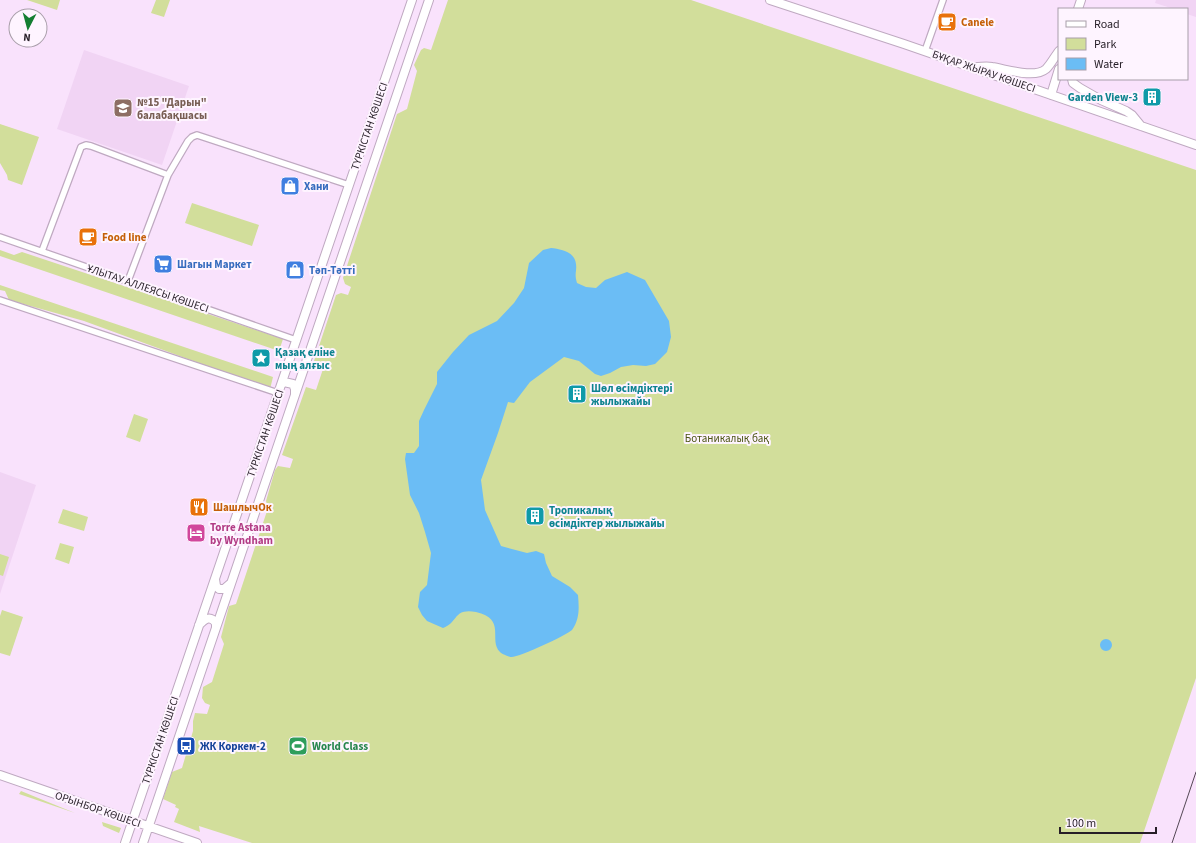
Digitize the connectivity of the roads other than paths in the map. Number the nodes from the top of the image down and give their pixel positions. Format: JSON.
{"nodes":[{"id":1,"x":412,"y":0,"type":"edge"},
{"id":2,"x":429,"y":0,"type":"edge"},
{"id":3,"x":770,"y":0,"type":"edge"},
{"id":4,"x":943,"y":0,"type":"edge"},
{"id":5,"x":925,"y":51,"type":"junction"},
{"id":6,"x":1058,"y":52,"type":"edge"},
{"id":7,"x":971,"y":67,"type":"junction"},
{"id":8,"x":1058,"y":72,"type":"edge"},
{"id":9,"x":1072,"y":80,"type":"edge"},
{"id":10,"x":1050,"y":95,"type":"junction"},
{"id":11,"x":1142,"y":127,"type":"junction"},
{"id":12,"x":1196,"y":145,"type":"edge"},
{"id":13,"x":168,"y":175,"type":"junction"},
{"id":14,"x":349,"y":185,"type":"junction"},
{"id":15,"x":0,"y":237,"type":"edge"},
{"id":16,"x":42,"y":251,"type":"junction"},
{"id":17,"x":128,"y":281,"type":"junction"},
{"id":18,"x":0,"y":300,"type":"edge"},
{"id":19,"x":296,"y":340,"type":"junction"},
{"id":20,"x":310,"y":351,"type":"junction"},
{"id":21,"x":280,"y":389,"type":"junction"},
{"id":22,"x":294,"y":397,"type":"junction"},
{"id":23,"x":215,"y":579,"type":"junction"},
{"id":24,"x":231,"y":583,"type":"junction"},
{"id":25,"x":199,"y":626,"type":"junction"},
{"id":26,"x":216,"y":628,"type":"junction"},
{"id":27,"x":0,"y":775,"type":"edge"},
{"id":28,"x":133,"y":821,"type":"junction"},
{"id":29,"x":149,"y":826,"type":"junction"},
{"id":30,"x":125,"y":843,"type":"edge"},
{"id":31,"x":143,"y":843,"type":"edge"},
{"id":32,"x":197,"y":843,"type":"edge"}],
"edges":[{"from":1,"to":14,"type":"main road","name":"ТҮРКІСТАН КӨШЕСІ"},
{"from":2,"to":20,"type":"main road","name":"ТҮРКІСТАН КӨШЕСІ"},
{"from":3,"to":5,"type":"main road","name":"БҰҚАР ЖЫРАУ КӨШЕСІ"},
{"from":4,"to":5,"type":"street"},
{"from":5,"to":7,"type":"main road","name":"БҰҚАР ЖЫРАУ КӨШЕСІ"},
{"from":6,"to":7,"type":"main road"},
{"from":7,"to":10,"type":"main road","name":"БҰҚАР ЖЫРАУ КӨШЕСІ"},
{"from":8,"to":10,"type":"main road"},
{"from":9,"to":11,"type":"main road"},
{"from":10,"to":11,"type":"main road","name":"БҰҚАР ЖЫРАУ КӨШЕСІ"},
{"from":11,"to":12,"type":"main road","name":"БҰҚАР ЖЫРАУ КӨШЕСІ"},
{"from":13,"to":14,"type":"street"},
{"from":13,"to":16,"type":"street"},
{"from":13,"to":17,"type":"street"},
{"from":14,"to":19,"type":"main road","name":"ТҮРКІСТАН КӨШЕСІ"},
{"from":15,"to":16,"type":"street","name":"ҰЛЫТАУ АЛЛЕЯСЫ КӨШЕСІ"},
{"from":16,"to":17,"type":"street","name":"ҰЛЫТАУ АЛЛЕЯСЫ КӨШЕСІ"},
{"from":17,"to":19,"type":"street","name":"ҰЛЫТАУ АЛЛЕЯСЫ КӨШЕСІ"},
{"from":18,"to":21,"type":"street"},
{"from":19,"to":20,"type":"main road"},
{"from":19,"to":21,"type":"main road","name":"ТҮРКІСТАН КӨШЕСІ"},
{"from":20,"to":22,"type":"main road","name":"ТҮРКІСТАН КӨШЕСІ"},
{"from":21,"to":22,"type":"main road"},
{"from":21,"to":23,"type":"main road","name":"ТҮРКІСТАН КӨШЕСІ"},
{"from":22,"to":24,"type":"main road","name":"ТҮРКІСТАН КӨШЕСІ"},
{"from":23,"to":24,"type":"main road"},
{"from":23,"to":25,"type":"main road","name":"ТҮРКІСТАН КӨШЕСІ"},
{"from":24,"to":26,"type":"main road","name":"ТҮРКІСТАН КӨШЕСІ"},
{"from":25,"to":26,"type":"main road"},
{"from":25,"to":28,"type":"main road","name":"ТҮРКІСТАН КӨШЕСІ"},
{"from":26,"to":29,"type":"main road","name":"ТҮРКІСТАН КӨШЕСІ"},
{"from":27,"to":28,"type":"main road","name":"ОРЫНБОР КӨШЕСІ"},
{"from":28,"to":29,"type":"main road","name":"ОРЫНБОР КӨШЕСІ"},
{"from":28,"to":30,"type":"main road","name":"ТҮРКІСТАН КӨШЕСІ"},
{"from":29,"to":31,"type":"main road","name":"ТҮРКІСТАН КӨШЕСІ"},
{"from":29,"to":32,"type":"main road","name":"ОРЫНБОР КӨШЕСІ"}]}
